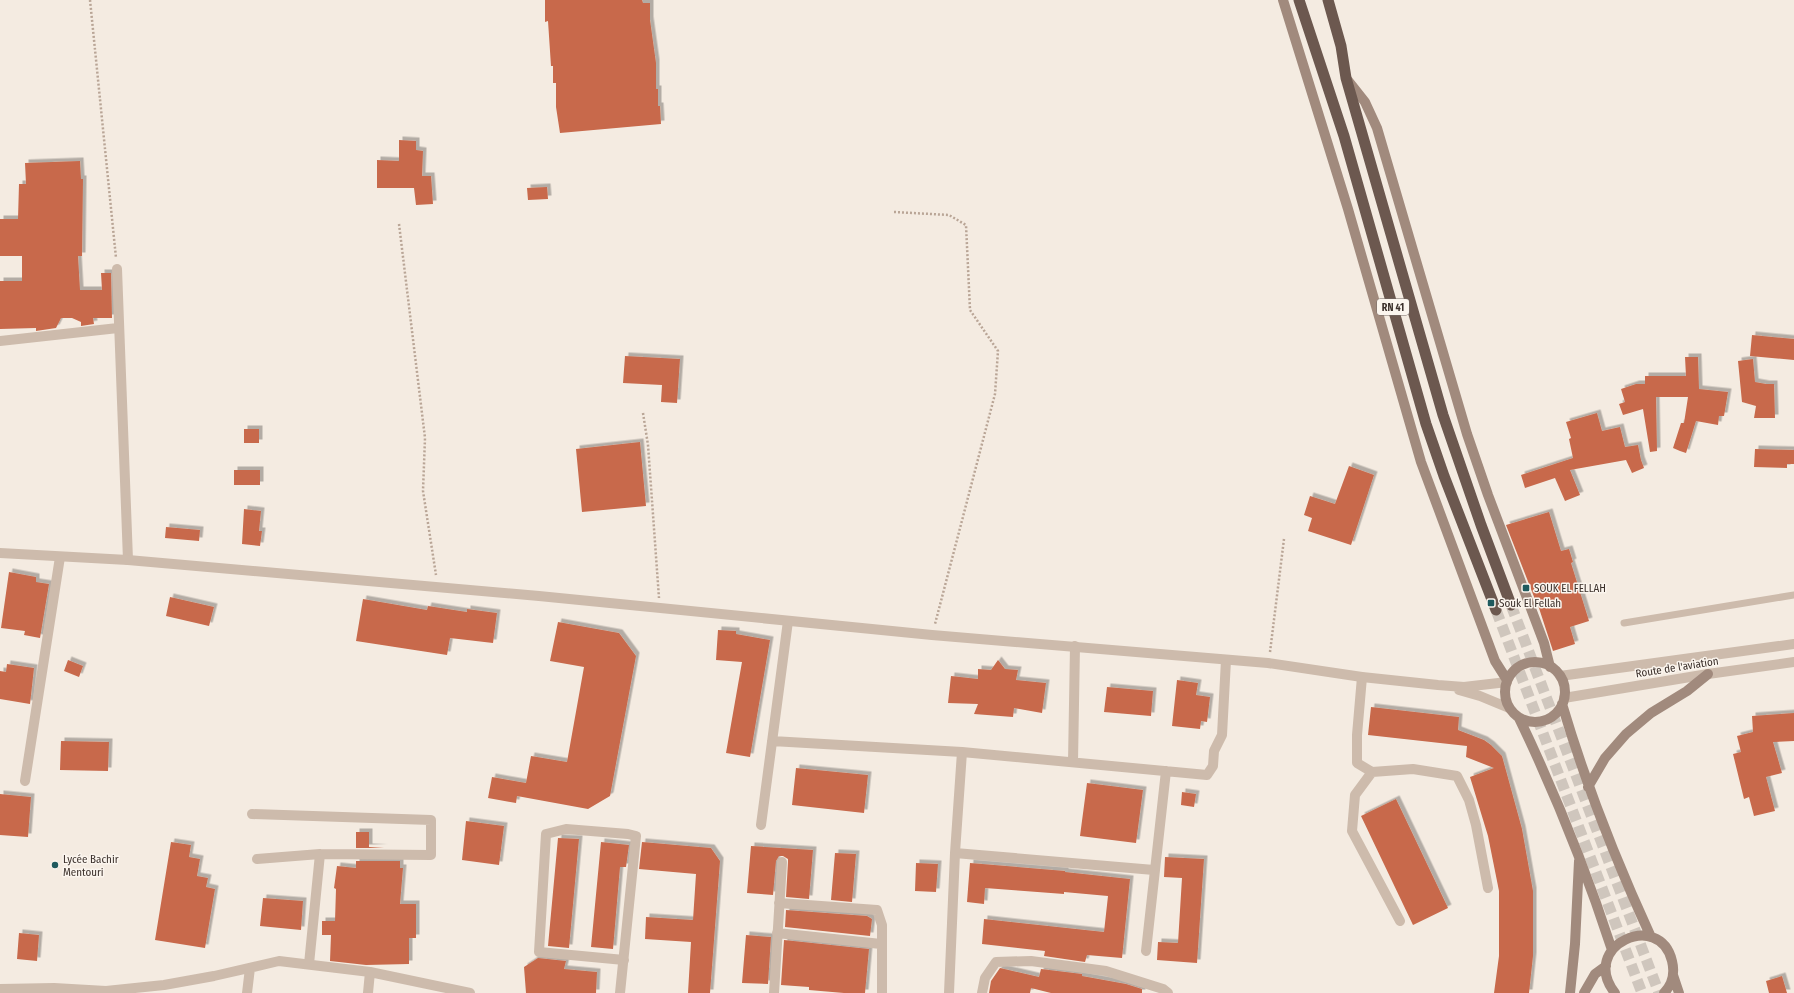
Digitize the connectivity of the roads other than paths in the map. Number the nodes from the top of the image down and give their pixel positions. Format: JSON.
{"nodes":[{"id":1,"x":1283,"y":0,"type":"edge"},
{"id":2,"x":1299,"y":0,"type":"edge"},
{"id":3,"x":1328,"y":0,"type":"edge"},
{"id":4,"x":1346,"y":78,"type":"junction"},
{"id":5,"x":117,"y":269,"type":"road end"},
{"id":6,"x":118,"y":328,"type":"junction"},
{"id":7,"x":0,"y":341,"type":"edge"},
{"id":8,"x":0,"y":553,"type":"edge"},
{"id":9,"x":60,"y":557,"type":"junction"},
{"id":10,"x":128,"y":560,"type":"junction"},
{"id":11,"x":1794,"y":595,"type":"edge"},
{"id":12,"x":1511,"y":605,"type":"tunnel mouth"},
{"id":13,"x":1496,"y":610,"type":"tunnel mouth"},
{"id":14,"x":788,"y":621,"type":"junction"},
{"id":15,"x":1624,"y":622,"type":"dead end"},
{"id":16,"x":1794,"y":644,"type":"edge"},
{"id":17,"x":1075,"y":646,"type":"junction"},
{"id":18,"x":1226,"y":660,"type":"junction"},
{"id":19,"x":1794,"y":662,"type":"edge"},
{"id":20,"x":1550,"y":667,"type":"junction"},
{"id":21,"x":1708,"y":674,"type":"junction"},
{"id":22,"x":1560,"y":676,"type":"junction"},
{"id":23,"x":1362,"y":677,"type":"junction"},
{"id":24,"x":1507,"y":681,"type":"junction"},
{"id":25,"x":1438,"y":685,"type":"junction"},
{"id":26,"x":1563,"y":701,"type":"junction"},
{"id":27,"x":1509,"y":708,"type":"junction"},
{"id":28,"x":1519,"y":718,"type":"junction"},
{"id":29,"x":772,"y":741,"type":"junction"},
{"id":30,"x":962,"y":752,"type":"junction"},
{"id":31,"x":1073,"y":762,"type":"junction"},
{"id":32,"x":1166,"y":771,"type":"junction"},
{"id":33,"x":1372,"y":772,"type":"junction"},
{"id":34,"x":25,"y":781,"type":"dead end"},
{"id":35,"x":1588,"y":787,"type":"junction"},
{"id":36,"x":252,"y":814,"type":"dead end"},
{"id":37,"x":761,"y":825,"type":"dead end"},
{"id":38,"x":955,"y":853,"type":"junction"},
{"id":39,"x":320,"y":854,"type":"junction"},
{"id":40,"x":1579,"y":855,"type":"junction"},
{"id":41,"x":257,"y":859,"type":"dead end"},
{"id":42,"x":782,"y":862,"type":"dead end"},
{"id":43,"x":1154,"y":870,"type":"junction"},
{"id":44,"x":1488,"y":888,"type":"dead end"},
{"id":45,"x":779,"y":903,"type":"junction"},
{"id":46,"x":1400,"y":921,"type":"dead end"},
{"id":47,"x":777,"y":933,"type":"junction"},
{"id":48,"x":1651,"y":937,"type":"junction"},
{"id":49,"x":881,"y":944,"type":"junction"},
{"id":50,"x":1612,"y":950,"type":"junction"},
{"id":51,"x":1146,"y":951,"type":"dead end"},
{"id":52,"x":624,"y":960,"type":"junction"},
{"id":53,"x":309,"y":964,"type":"junction"},
{"id":54,"x":1606,"y":966,"type":"junction"},
{"id":55,"x":250,"y":968,"type":"junction"},
{"id":56,"x":370,"y":972,"type":"junction"},
{"id":57,"x":1673,"y":975,"type":"junction"},
{"id":58,"x":0,"y":989,"type":"edge"},
{"id":59,"x":455,"y":991,"type":"edge"},
{"id":60,"x":247,"y":993,"type":"edge"},
{"id":61,"x":368,"y":993,"type":"edge"},
{"id":62,"x":470,"y":993,"type":"edge"},
{"id":63,"x":620,"y":993,"type":"edge"},
{"id":64,"x":774,"y":993,"type":"edge"},
{"id":65,"x":882,"y":993,"type":"edge"},
{"id":66,"x":949,"y":993,"type":"edge"},
{"id":67,"x":982,"y":993,"type":"edge"},
{"id":68,"x":1168,"y":993,"type":"edge"},
{"id":69,"x":1570,"y":993,"type":"edge"},
{"id":70,"x":1584,"y":993,"type":"edge"},
{"id":71,"x":1615,"y":993,"type":"edge"},
{"id":72,"x":1664,"y":993,"type":"edge"},
{"id":73,"x":1679,"y":993,"type":"edge"}],
"edges":[{"from":1,"to":24,"type":"main road"},
{"from":2,"to":13,"type":"highway","number":"RN 41"},
{"from":3,"to":4,"type":"highway","number":"RN 41"},
{"from":4,"to":12,"type":"highway","number":"RN 41"},
{"from":4,"to":20,"type":"main road"},
{"from":5,"to":6,"type":"street"},
{"from":6,"to":7,"type":"street"},
{"from":6,"to":10,"type":"street"},
{"from":8,"to":9,"type":"street"},
{"from":9,"to":10,"type":"street"},
{"from":9,"to":34,"type":"street"},
{"from":10,"to":14,"type":"street"},
{"from":11,"to":15,"type":"lane"},
{"from":14,"to":17,"type":"street"},
{"from":14,"to":29,"type":"street"},
{"from":16,"to":22,"type":"street"},
{"from":17,"to":18,"type":"street"},
{"from":17,"to":31,"type":"street"},
{"from":18,"to":23,"type":"street"},
{"from":18,"to":32,"type":"street"},
{"from":19,"to":21,"type":"street","name":"Route de l'aviation"},
{"from":20,"to":22,"type":"main road"},
{"from":20,"to":24,"type":"main road"},
{"from":21,"to":26,"type":"street","name":"Route de l'aviation"},
{"from":21,"to":35,"type":"main road"},
{"from":22,"to":26,"type":"main road"},
{"from":23,"to":25,"type":"street"},
{"from":23,"to":33,"type":"street"},
{"from":24,"to":25,"type":"street"},
{"from":24,"to":27,"type":"main road"},
{"from":25,"to":27,"type":"street"},
{"from":26,"to":28,"type":"main road"},
{"from":26,"to":35,"type":"main road"},
{"from":27,"to":28,"type":"main road"},
{"from":28,"to":40,"type":"main road"},
{"from":29,"to":30,"type":"street"},
{"from":29,"to":37,"type":"street"},
{"from":30,"to":31,"type":"street"},
{"from":30,"to":38,"type":"street"},
{"from":31,"to":32,"type":"street"},
{"from":32,"to":43,"type":"street"},
{"from":33,"to":44,"type":"street"},
{"from":33,"to":46,"type":"street"},
{"from":35,"to":48,"type":"main road"},
{"from":36,"to":39,"type":"street"},
{"from":38,"to":43,"type":"street"},
{"from":38,"to":66,"type":"street"},
{"from":39,"to":41,"type":"street"},
{"from":39,"to":53,"type":"street"},
{"from":40,"to":50,"type":"main road"},
{"from":40,"to":69,"type":"main road"},
{"from":42,"to":45,"type":"street"},
{"from":43,"to":51,"type":"street"},
{"from":45,"to":47,"type":"street"},
{"from":45,"to":49,"type":"street"},
{"from":47,"to":49,"type":"street"},
{"from":47,"to":64,"type":"street"},
{"from":48,"to":50,"type":"main road"},
{"from":48,"to":57,"type":"main road"},
{"from":49,"to":65,"type":"street"},
{"from":50,"to":54,"type":"main road"},
{"from":52,"to":52,"type":"street"},
{"from":52,"to":63,"type":"street"},
{"from":53,"to":55,"type":"street"},
{"from":53,"to":56,"type":"street"},
{"from":54,"to":70,"type":"main road"},
{"from":54,"to":71,"type":"main road"},
{"from":55,"to":58,"type":"street"},
{"from":55,"to":60,"type":"street"},
{"from":56,"to":59,"type":"street"},
{"from":56,"to":61,"type":"street"},
{"from":57,"to":72,"type":"main road"},
{"from":57,"to":73,"type":"main road"},
{"from":59,"to":62,"type":"street"},
{"from":67,"to":68,"type":"street"}]}
